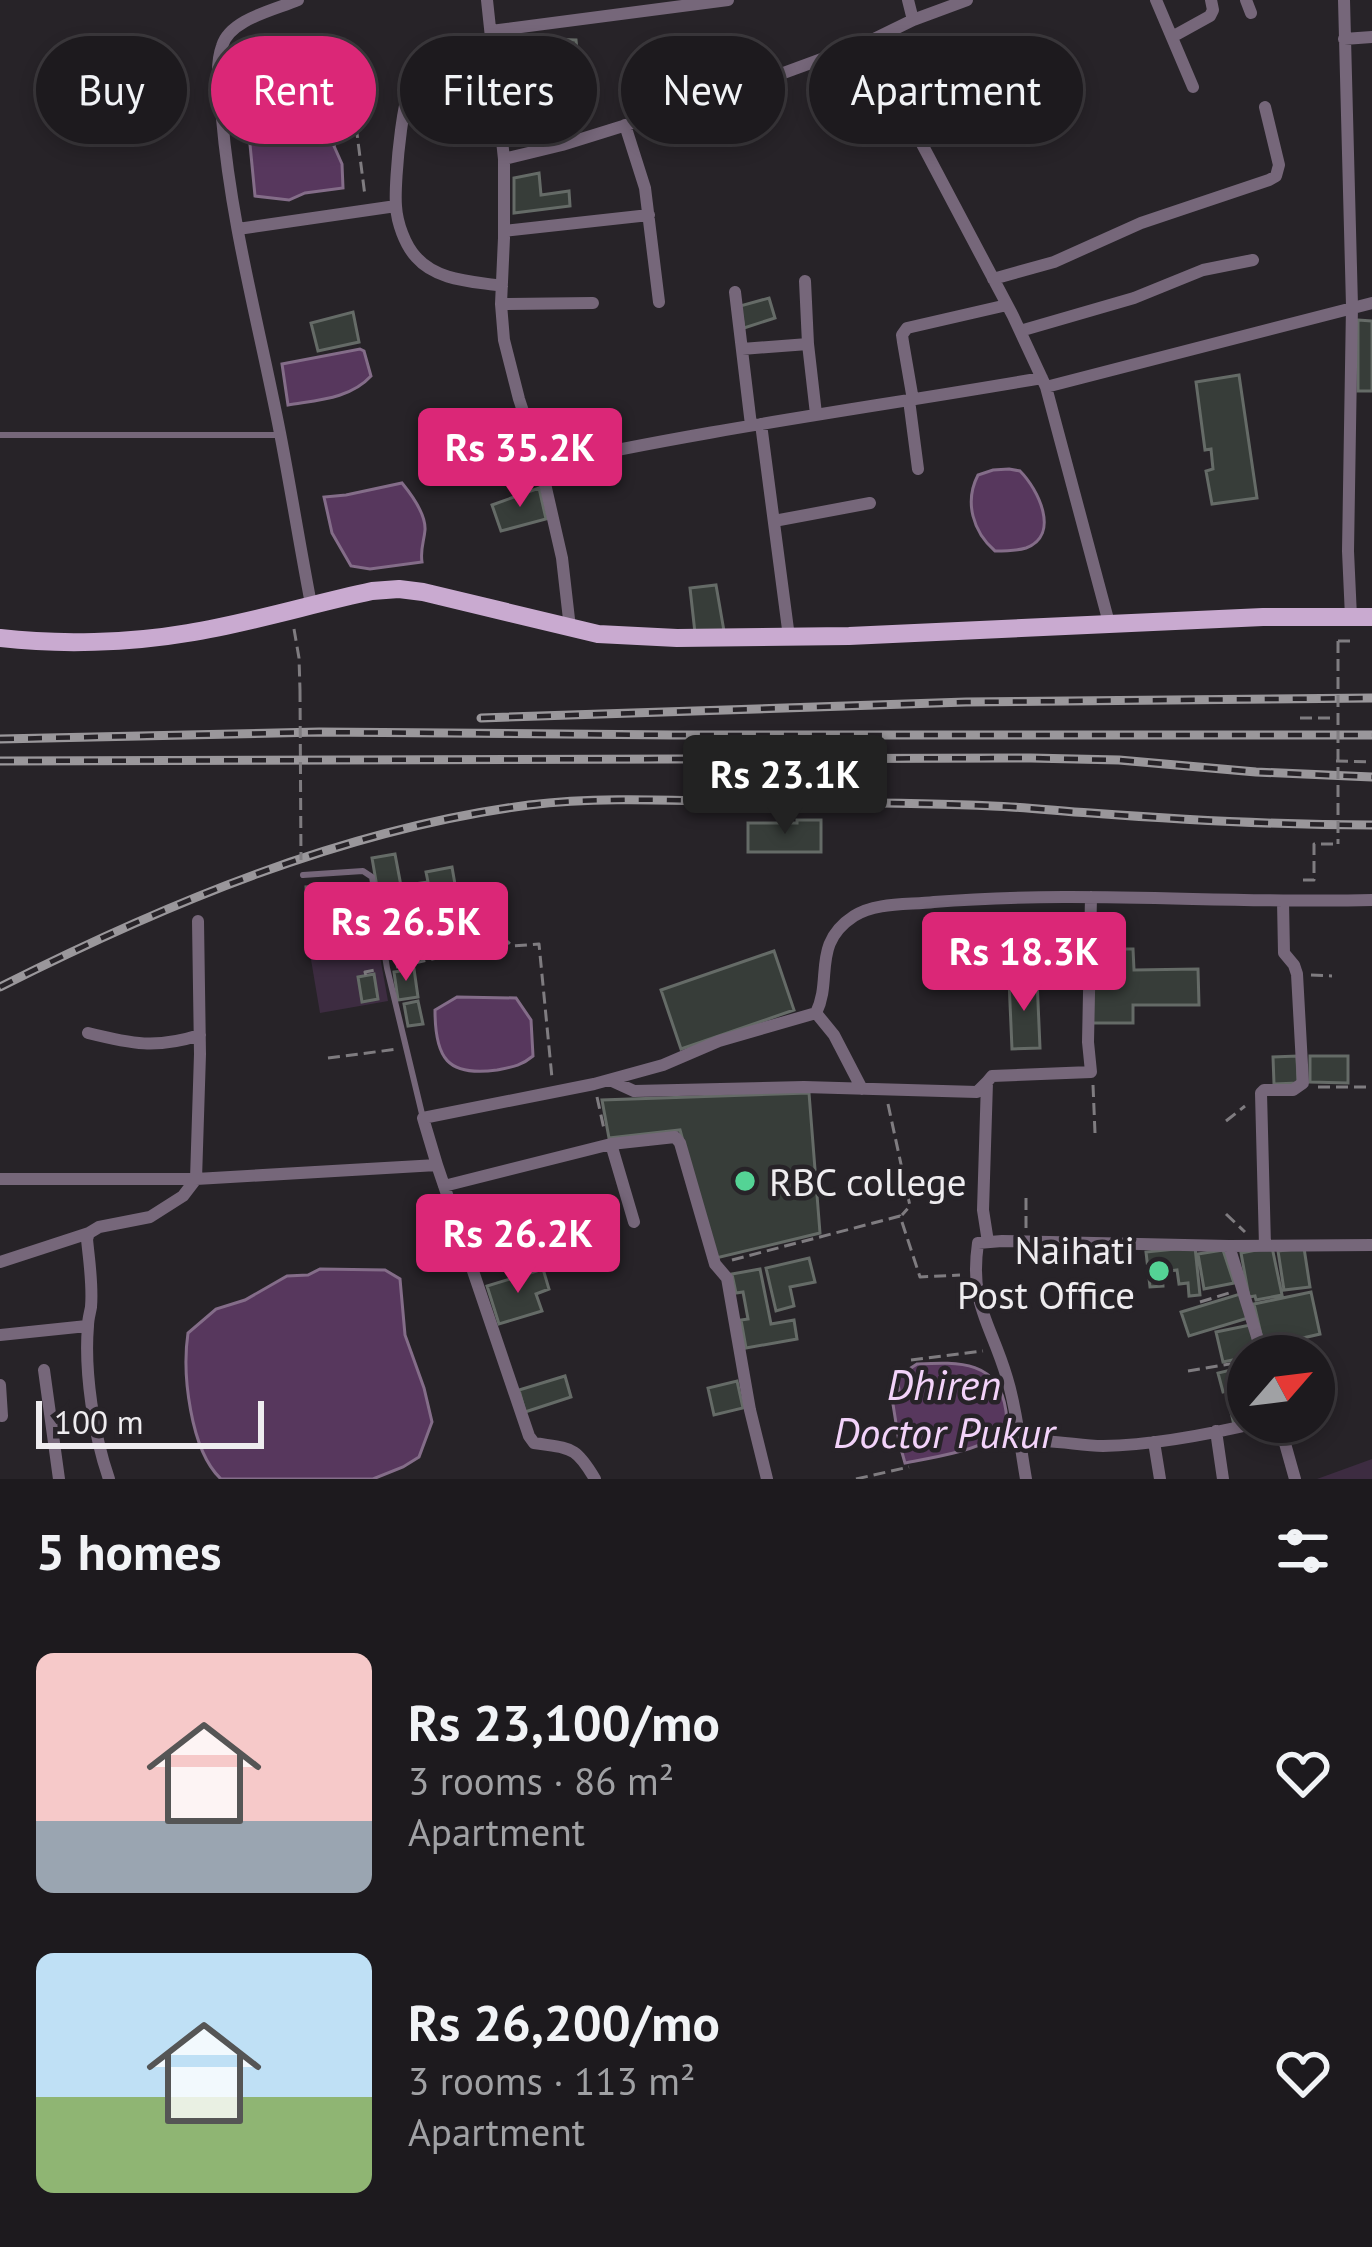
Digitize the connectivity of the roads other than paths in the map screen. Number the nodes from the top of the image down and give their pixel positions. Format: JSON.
{"nodes":[{"id":1,"x":298,"y":0,"type":"edge"},
{"id":2,"x":487,"y":0,"type":"edge"},
{"id":3,"x":728,"y":0,"type":"edge"},
{"id":4,"x":908,"y":0,"type":"edge"},
{"id":5,"x":967,"y":0,"type":"edge"},
{"id":6,"x":1156,"y":0,"type":"edge"},
{"id":7,"x":1211,"y":0,"type":"edge"},
{"id":8,"x":1344,"y":0,"type":"edge"},
{"id":9,"x":913,"y":20,"type":"junction"},
{"id":10,"x":491,"y":31,"type":"junction"},
{"id":11,"x":492,"y":36,"type":"edge"},
{"id":12,"x":882,"y":36,"type":"edge"},
{"id":13,"x":1372,"y":37,"type":"edge"},
{"id":14,"x":1172,"y":38,"type":"junction"},
{"id":15,"x":1344,"y":39,"type":"junction"},
{"id":16,"x":1193,"y":87,"type":"dead end"},
{"id":17,"x":1265,"y":106,"type":"dead end"},
{"id":18,"x":621,"y":125,"type":"edge"},
{"id":19,"x":400,"y":137,"type":"edge"},
{"id":20,"x":503,"y":144,"type":"edge"},
{"id":21,"x":632,"y":144,"type":"edge"},
{"id":22,"x":921,"y":144,"type":"edge"},
{"id":23,"x":504,"y":159,"type":"junction"},
{"id":24,"x":396,"y":206,"type":"junction"},
{"id":25,"x":649,"y":215,"type":"junction"},
{"id":26,"x":238,"y":230,"type":"junction"},
{"id":27,"x":504,"y":231,"type":"junction"},
{"id":28,"x":1253,"y":260,"type":"dead end"},
{"id":29,"x":993,"y":280,"type":"junction"},
{"id":30,"x":805,"y":281,"type":"dead end"},
{"id":31,"x":502,"y":286,"type":"junction"},
{"id":32,"x":735,"y":292,"type":"dead end"},
{"id":33,"x":659,"y":302,"type":"dead end"},
{"id":34,"x":592,"y":303,"type":"dead end"},
{"id":35,"x":1372,"y":303,"type":"edge"},
{"id":36,"x":501,"y":304,"type":"junction"},
{"id":37,"x":1007,"y":305,"type":"junction"},
{"id":38,"x":1352,"y":306,"type":"junction"},
{"id":39,"x":1020,"y":331,"type":"junction"},
{"id":40,"x":808,"y":344,"type":"junction"},
{"id":41,"x":742,"y":349,"type":"junction"},
{"id":42,"x":1044,"y":382,"type":"junction"},
{"id":43,"x":911,"y":400,"type":"junction"},
{"id":44,"x":816,"y":414,"type":"junction"},
{"id":45,"x":756,"y":424,"type":"junction"},
{"id":46,"x":280,"y":435,"type":"junction"},
{"id":47,"x":0,"y":436,"type":"edge"},
{"id":48,"x":541,"y":466,"type":"junction"},
{"id":49,"x":918,"y":470,"type":"dead end"},
{"id":50,"x":870,"y":502,"type":"dead end"},
{"id":51,"x":774,"y":521,"type":"junction"},
{"id":52,"x":311,"y":604,"type":"junction"},
{"id":53,"x":1351,"y":617,"type":"junction"},
{"id":54,"x":1372,"y":617,"type":"edge"},
{"id":55,"x":1109,"y":623,"type":"junction"},
{"id":56,"x":570,"y":628,"type":"junction"},
{"id":57,"x":789,"y":637,"type":"junction"},
{"id":58,"x":0,"y":638,"type":"edge"},
{"id":59,"x":303,"y":874,"type":"dead end"},
{"id":60,"x":1303,"y":880,"type":"road end"},
{"id":61,"x":1091,"y":897,"type":"junction"},
{"id":62,"x":1372,"y":900,"type":"edge"},
{"id":63,"x":1283,"y":901,"type":"junction"},
{"id":64,"x":1303,"y":901,"type":"junction"},
{"id":65,"x":198,"y":921,"type":"dead end"},
{"id":66,"x":816,"y":1013,"type":"junction"},
{"id":67,"x":88,"y":1033,"type":"dead end"},
{"id":68,"x":200,"y":1035,"type":"junction"},
{"id":69,"x":609,"y":1079,"type":"junction"},
{"id":70,"x":987,"y":1082,"type":"junction"},
{"id":71,"x":862,"y":1089,"type":"junction"},
{"id":72,"x":423,"y":1118,"type":"junction"},
{"id":73,"x":609,"y":1144,"type":"junction"},
{"id":74,"x":437,"y":1165,"type":"junction"},
{"id":75,"x":0,"y":1179,"type":"edge"},
{"id":76,"x":196,"y":1179,"type":"junction"},
{"id":77,"x":444,"y":1186,"type":"junction"},
{"id":78,"x":634,"y":1222,"type":"dead end"},
{"id":79,"x":89,"y":1233,"type":"junction"},
{"id":80,"x":988,"y":1242,"type":"junction"},
{"id":81,"x":1262,"y":1245,"type":"junction"},
{"id":82,"x":1372,"y":1245,"type":"edge"},
{"id":83,"x":1228,"y":1246,"type":"junction"},
{"id":84,"x":0,"y":1262,"type":"edge"},
{"id":85,"x":88,"y":1326,"type":"junction"},
{"id":86,"x":0,"y":1335,"type":"edge"},
{"id":87,"x":1256,"y":1335,"type":"edge"},
{"id":88,"x":44,"y":1370,"type":"dead end"},
{"id":89,"x":0,"y":1385,"type":"edge"},
{"id":90,"x":2,"y":1416,"type":"edge"},
{"id":91,"x":1227,"y":1429,"type":"edge"},
{"id":92,"x":1216,"y":1431,"type":"junction"},
{"id":93,"x":1154,"y":1442,"type":"junction"},
{"id":94,"x":1285,"y":1443,"type":"edge"},
{"id":95,"x":1019,"y":1444,"type":"junction"},
{"id":96,"x":59,"y":1479,"type":"edge"},
{"id":97,"x":109,"y":1479,"type":"edge"},
{"id":98,"x":595,"y":1479,"type":"edge"},
{"id":99,"x":767,"y":1479,"type":"edge"},
{"id":100,"x":1026,"y":1479,"type":"edge"},
{"id":101,"x":1160,"y":1479,"type":"edge"},
{"id":102,"x":1223,"y":1479,"type":"edge"},
{"id":103,"x":1295,"y":1479,"type":"edge"}],
"edges":[{"from":1,"to":26,"type":"street"},
{"from":2,"to":10,"type":"street"},
{"from":3,"to":10,"type":"street"},
{"from":4,"to":9,"type":"street"},
{"from":5,"to":9,"type":"street"},
{"from":6,"to":14,"type":"street"},
{"from":7,"to":14,"type":"street"},
{"from":8,"to":15,"type":"street"},
{"from":9,"to":12,"type":"street"},
{"from":10,"to":11,"type":"street"},
{"from":13,"to":15,"type":"street"},
{"from":14,"to":16,"type":"street"},
{"from":15,"to":38,"type":"street"},
{"from":17,"to":29,"type":"street"},
{"from":18,"to":23,"type":"street"},
{"from":19,"to":24,"type":"street"},
{"from":20,"to":23,"type":"street"},
{"from":21,"to":25,"type":"street"},
{"from":22,"to":29,"type":"street"},
{"from":23,"to":27,"type":"street"},
{"from":24,"to":26,"type":"street"},
{"from":24,"to":31,"type":"street"},
{"from":25,"to":27,"type":"street"},
{"from":25,"to":33,"type":"street"},
{"from":26,"to":46,"type":"street"},
{"from":27,"to":31,"type":"street"},
{"from":28,"to":39,"type":"street"},
{"from":29,"to":37,"type":"street"},
{"from":30,"to":40,"type":"street"},
{"from":31,"to":36,"type":"street"},
{"from":32,"to":41,"type":"street"},
{"from":34,"to":36,"type":"street"},
{"from":35,"to":38,"type":"street"},
{"from":36,"to":48,"type":"street"},
{"from":37,"to":39,"type":"street"},
{"from":37,"to":43,"type":"street"},
{"from":38,"to":42,"type":"street"},
{"from":38,"to":53,"type":"street"},
{"from":39,"to":42,"type":"street"},
{"from":40,"to":41,"type":"street"},
{"from":40,"to":44,"type":"street"},
{"from":41,"to":45,"type":"street"},
{"from":42,"to":43,"type":"street"},
{"from":42,"to":55,"type":"street"},
{"from":43,"to":44,"type":"street"},
{"from":43,"to":49,"type":"street"},
{"from":44,"to":45,"type":"street"},
{"from":45,"to":48,"type":"street"},
{"from":45,"to":51,"type":"street"},
{"from":46,"to":47,"type":"lane"},
{"from":46,"to":52,"type":"street"},
{"from":48,"to":56,"type":"street"},
{"from":50,"to":51,"type":"street"},
{"from":51,"to":57,"type":"street"},
{"from":52,"to":56,"type":"main road"},
{"from":52,"to":58,"type":"main road"},
{"from":53,"to":54,"type":"main road"},
{"from":53,"to":55,"type":"main road"},
{"from":55,"to":57,"type":"main road"},
{"from":56,"to":57,"type":"main road"},
{"from":59,"to":72,"type":"lane"},
{"from":60,"to":64,"type":"street"},
{"from":61,"to":63,"type":"street"},
{"from":61,"to":66,"type":"street"},
{"from":61,"to":70,"type":"street"},
{"from":62,"to":64,"type":"street"},
{"from":63,"to":64,"type":"street"},
{"from":63,"to":81,"type":"street"},
{"from":65,"to":68,"type":"street"},
{"from":66,"to":69,"type":"street"},
{"from":66,"to":71,"type":"street"},
{"from":67,"to":68,"type":"street"},
{"from":68,"to":76,"type":"street"},
{"from":69,"to":71,"type":"street"},
{"from":69,"to":72,"type":"street"},
{"from":70,"to":71,"type":"street"},
{"from":70,"to":80,"type":"street"},
{"from":72,"to":74,"type":"street"},
{"from":73,"to":77,"type":"street"},
{"from":73,"to":78,"type":"street"},
{"from":73,"to":99,"type":"street"},
{"from":74,"to":76,"type":"street"},
{"from":74,"to":77,"type":"street"},
{"from":75,"to":76,"type":"street"},
{"from":76,"to":79,"type":"street"},
{"from":77,"to":98,"type":"street"},
{"from":79,"to":84,"type":"street"},
{"from":79,"to":85,"type":"street"},
{"from":80,"to":83,"type":"street"},
{"from":80,"to":95,"type":"street"},
{"from":81,"to":82,"type":"street"},
{"from":81,"to":83,"type":"street"},
{"from":83,"to":87,"type":"street"},
{"from":85,"to":86,"type":"street"},
{"from":85,"to":97,"type":"street"},
{"from":88,"to":96,"type":"street"},
{"from":89,"to":90,"type":"street"},
{"from":91,"to":92,"type":"street"},
{"from":92,"to":93,"type":"street"},
{"from":92,"to":102,"type":"street"},
{"from":93,"to":95,"type":"street"},
{"from":93,"to":101,"type":"street"},
{"from":94,"to":103,"type":"street"},
{"from":95,"to":100,"type":"street"}]}
